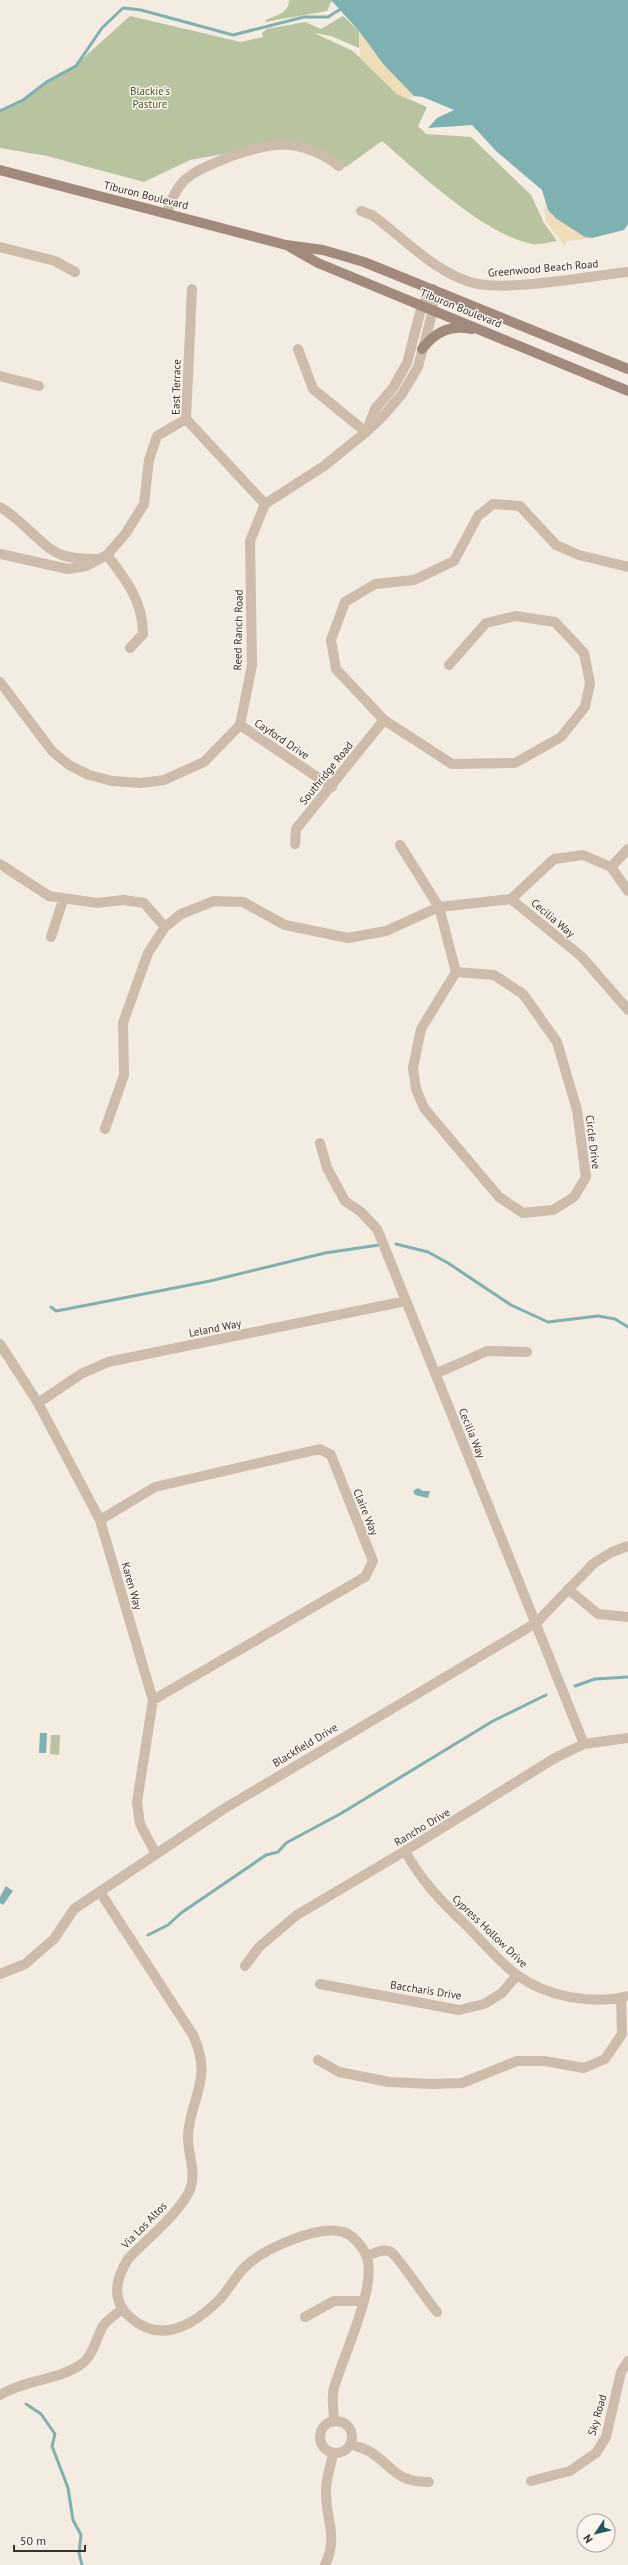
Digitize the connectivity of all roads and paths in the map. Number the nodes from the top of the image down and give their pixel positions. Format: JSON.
{"nodes":[{"id":1,"x":339,"y":166,"type":"dead end"},
{"id":2,"x":0,"y":170,"type":"edge"},
{"id":3,"x":361,"y":211,"type":"dead end"},
{"id":4,"x":167,"y":213,"type":"junction"},
{"id":5,"x":286,"y":245,"type":"junction"},
{"id":6,"x":0,"y":247,"type":"edge"},
{"id":7,"x":75,"y":272,"type":"dead end"},
{"id":8,"x":628,"y":272,"type":"edge"},
{"id":9,"x":192,"y":289,"type":"dead end"},
{"id":10,"x":433,"y":289,"type":"junction"},
{"id":11,"x":422,"y":305,"type":"junction"},
{"id":12,"x":433,"y":310,"type":"junction"},
{"id":13,"x":486,"y":332,"type":"junction"},
{"id":14,"x":298,"y":349,"type":"dead end"},
{"id":15,"x":422,"y":349,"type":"junction"},
{"id":16,"x":628,"y":369,"type":"edge"},
{"id":17,"x":0,"y":376,"type":"edge"},
{"id":18,"x":39,"y":386,"type":"dead end"},
{"id":19,"x":628,"y":391,"type":"edge"},
{"id":20,"x":186,"y":419,"type":"junction"},
{"id":21,"x":366,"y":432,"type":"junction"},
{"id":22,"x":265,"y":504,"type":"junction"},
{"id":23,"x":0,"y":507,"type":"edge"},
{"id":24,"x":0,"y":554,"type":"edge"},
{"id":25,"x":107,"y":554,"type":"junction"},
{"id":26,"x":96,"y":559,"type":"junction"},
{"id":27,"x":628,"y":567,"type":"edge"},
{"id":28,"x":130,"y":648,"type":"dead end"},
{"id":29,"x":449,"y":664,"type":"dead end"},
{"id":30,"x":0,"y":682,"type":"edge"},
{"id":31,"x":384,"y":720,"type":"junction"},
{"id":32,"x":240,"y":725,"type":"junction"},
{"id":33,"x":332,"y":787,"type":"junction"},
{"id":34,"x":295,"y":844,"type":"dead end"},
{"id":35,"x":400,"y":845,"type":"dead end"},
{"id":36,"x":628,"y":849,"type":"edge"},
{"id":37,"x":0,"y":864,"type":"edge"},
{"id":38,"x":611,"y":867,"type":"junction"},
{"id":39,"x":628,"y":891,"type":"edge"},
{"id":40,"x":511,"y":899,"type":"junction"},
{"id":41,"x":63,"y":900,"type":"junction"},
{"id":42,"x":438,"y":907,"type":"junction"},
{"id":43,"x":166,"y":927,"type":"junction"},
{"id":44,"x":51,"y":937,"type":"dead end"},
{"id":45,"x":456,"y":972,"type":"junction"},
{"id":46,"x":628,"y":1010,"type":"edge"},
{"id":47,"x":104,"y":1129,"type":"dead end"},
{"id":48,"x":320,"y":1143,"type":"dead end"},
{"id":49,"x":406,"y":1301,"type":"junction"},
{"id":50,"x":0,"y":1344,"type":"edge"},
{"id":51,"x":527,"y":1352,"type":"dead end"},
{"id":52,"x":435,"y":1374,"type":"junction"},
{"id":53,"x":38,"y":1403,"type":"junction"},
{"id":54,"x":100,"y":1520,"type":"junction"},
{"id":55,"x":628,"y":1546,"type":"edge"},
{"id":56,"x":568,"y":1589,"type":"junction"},
{"id":57,"x":628,"y":1617,"type":"edge"},
{"id":58,"x":536,"y":1623,"type":"junction"},
{"id":59,"x":153,"y":1700,"type":"junction"},
{"id":60,"x":628,"y":1738,"type":"edge"},
{"id":61,"x":584,"y":1744,"type":"junction"},
{"id":62,"x":405,"y":1852,"type":"junction"},
{"id":63,"x":156,"y":1854,"type":"junction"},
{"id":64,"x":100,"y":1892,"type":"junction"},
{"id":65,"x":245,"y":1966,"type":"dead end"},
{"id":66,"x":0,"y":1974,"type":"edge"},
{"id":67,"x":517,"y":1975,"type":"junction"},
{"id":68,"x":320,"y":1984,"type":"dead end"},
{"id":69,"x":624,"y":1997,"type":"edge"},
{"id":70,"x":318,"y":2060,"type":"dead end"},
{"id":71,"x":367,"y":2256,"type":"junction"},
{"id":72,"x":363,"y":2301,"type":"junction"},
{"id":73,"x":121,"y":2310,"type":"junction"},
{"id":74,"x":437,"y":2312,"type":"dead end"},
{"id":75,"x":305,"y":2318,"type":"dead end"},
{"id":76,"x":628,"y":2361,"type":"edge"},
{"id":77,"x":0,"y":2395,"type":"edge"},
{"id":78,"x":334,"y":2421,"type":"junction"},
{"id":79,"x":351,"y":2444,"type":"junction"},
{"id":80,"x":333,"y":2454,"type":"junction"},
{"id":81,"x":531,"y":2481,"type":"dead end"},
{"id":82,"x":429,"y":2482,"type":"dead end"},
{"id":83,"x":324,"y":2565,"type":"edge"}],
"edges":[{"from":1,"to":4,"type":"street"},
{"from":2,"to":4,"type":"main road","name":"Tiburon Boulevard"},
{"from":3,"to":8,"type":"street","name":"Greenwood Beach Road"},
{"from":4,"to":5,"type":"main road","name":"Tiburon Boulevard"},
{"from":5,"to":10,"type":"main road","name":"Tiburon Boulevard"},
{"from":5,"to":11,"type":"main road","name":"Tiburon Boulevard"},
{"from":6,"to":7,"type":"street"},
{"from":9,"to":20,"type":"street","name":"East Terrace"},
{"from":10,"to":11,"type":"street"},
{"from":10,"to":12,"type":"street"},
{"from":10,"to":16,"type":"main road","name":"Tiburon Boulevard"},
{"from":11,"to":12,"type":"main road","name":"Tiburon Boulevard"},
{"from":11,"to":21,"type":"street"},
{"from":12,"to":13,"type":"main road","name":"Tiburon Boulevard"},
{"from":12,"to":15,"type":"street"},
{"from":13,"to":15,"type":"main road"},
{"from":13,"to":19,"type":"main road","name":"Tiburon Boulevard"},
{"from":14,"to":21,"type":"street"},
{"from":15,"to":21,"type":"street"},
{"from":17,"to":18,"type":"street"},
{"from":20,"to":22,"type":"street","name":"East Terrace"},
{"from":20,"to":25,"type":"street"},
{"from":21,"to":22,"type":"street"},
{"from":22,"to":32,"type":"street","name":"Reed Ranch Road"},
{"from":23,"to":26,"type":"street"},
{"from":24,"to":26,"type":"street"},
{"from":25,"to":26,"type":"street"},
{"from":25,"to":28,"type":"street"},
{"from":27,"to":31,"type":"street"},
{"from":29,"to":31,"type":"street"},
{"from":30,"to":32,"type":"street"},
{"from":31,"to":33,"type":"street","name":"Southridge Road"},
{"from":32,"to":33,"type":"street","name":"Cayford Drive"},
{"from":33,"to":34,"type":"street","name":"Southridge Road"},
{"from":35,"to":42,"type":"street"},
{"from":36,"to":38,"type":"street"},
{"from":37,"to":41,"type":"street"},
{"from":38,"to":39,"type":"street"},
{"from":38,"to":40,"type":"street"},
{"from":40,"to":42,"type":"street"},
{"from":40,"to":46,"type":"street","name":"Cecilia Way"},
{"from":41,"to":43,"type":"street"},
{"from":41,"to":44,"type":"street"},
{"from":42,"to":43,"type":"street"},
{"from":42,"to":45,"type":"street"},
{"from":43,"to":47,"type":"street"},
{"from":45,"to":45,"type":"street","name":"Circle Drive"},
{"from":48,"to":49,"type":"street","name":"Cecilia Way"},
{"from":49,"to":52,"type":"street","name":"Cecilia Way"},
{"from":49,"to":53,"type":"street","name":"Leland Way"},
{"from":50,"to":53,"type":"street","name":"Karen Way"},
{"from":51,"to":52,"type":"street"},
{"from":52,"to":58,"type":"street","name":"Cecilia Way"},
{"from":53,"to":54,"type":"street","name":"Karen Way"},
{"from":54,"to":59,"type":"street","name":"Karen Way"},
{"from":54,"to":59,"type":"street","name":"Claire Way"},
{"from":55,"to":56,"type":"street","name":"Blackfield Drive"},
{"from":56,"to":57,"type":"street"},
{"from":56,"to":58,"type":"street","name":"Blackfield Drive"},
{"from":58,"to":61,"type":"street","name":"Cecilia Way"},
{"from":58,"to":63,"type":"street","name":"Blackfield Drive"},
{"from":59,"to":63,"type":"street","name":"Karen Way"},
{"from":60,"to":61,"type":"street","name":"Rancho Drive"},
{"from":61,"to":62,"type":"street","name":"Rancho Drive"},
{"from":62,"to":65,"type":"street","name":"Rancho Drive"},
{"from":62,"to":67,"type":"street","name":"Cypress Hollow Drive"},
{"from":63,"to":64,"type":"street","name":"Blackfield Drive"},
{"from":64,"to":66,"type":"street","name":"Blackfield Drive"},
{"from":64,"to":73,"type":"street","name":"Via Los Altos"},
{"from":67,"to":68,"type":"street","name":"Baccharis Drive"},
{"from":67,"to":69,"type":"street","name":"Cypress Hollow Drive"},
{"from":69,"to":70,"type":"street"},
{"from":71,"to":72,"type":"street"},
{"from":71,"to":73,"type":"street"},
{"from":71,"to":74,"type":"street"},
{"from":72,"to":75,"type":"street"},
{"from":72,"to":78,"type":"street"},
{"from":73,"to":77,"type":"street"},
{"from":76,"to":81,"type":"street","name":"Sky Road"},
{"from":78,"to":79,"type":"street"},
{"from":78,"to":80,"type":"street"},
{"from":79,"to":80,"type":"street"},
{"from":79,"to":82,"type":"street"},
{"from":80,"to":83,"type":"street"}]}
